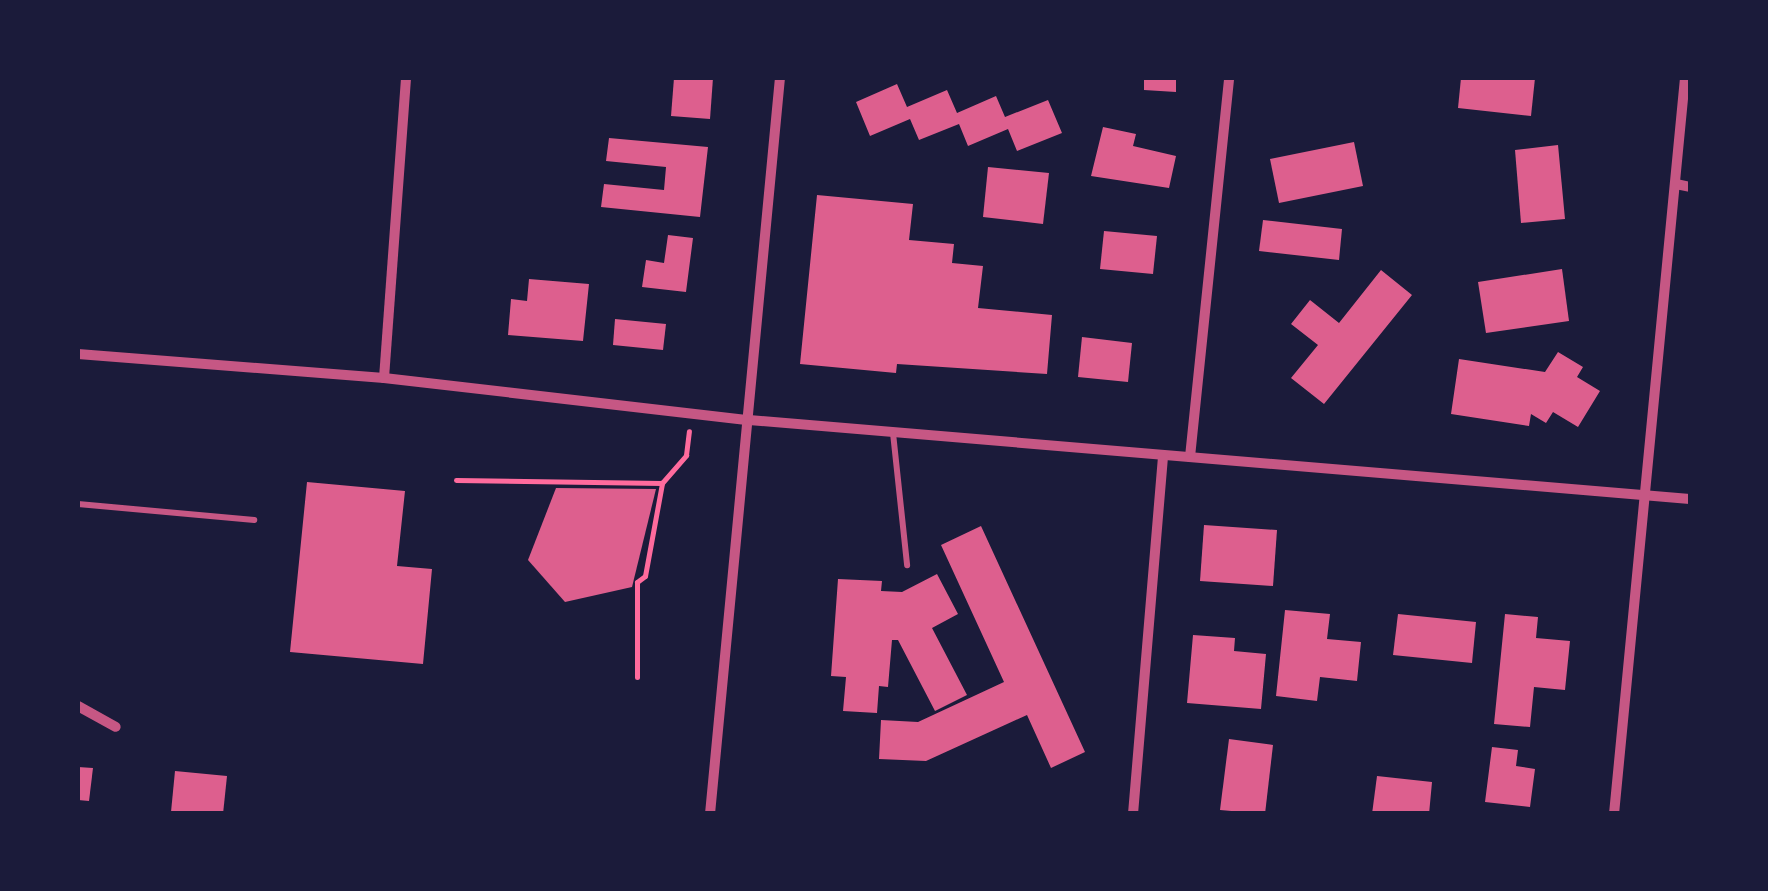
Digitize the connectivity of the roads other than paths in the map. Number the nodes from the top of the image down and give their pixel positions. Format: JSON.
{"nodes":[{"id":1,"x":406,"y":78,"type":"edge"},
{"id":2,"x":780,"y":78,"type":"edge"},
{"id":3,"x":1229,"y":78,"type":"edge"},
{"id":4,"x":1686,"y":78,"type":"edge"},
{"id":5,"x":1676,"y":184,"type":"junction"},
{"id":6,"x":1690,"y":186,"type":"edge"},
{"id":7,"x":78,"y":354,"type":"edge"},
{"id":8,"x":384,"y":378,"type":"junction"},
{"id":9,"x":749,"y":420,"type":"junction"},
{"id":10,"x":892,"y":432,"type":"junction"},
{"id":11,"x":1163,"y":455,"type":"junction"},
{"id":12,"x":1190,"y":457,"type":"junction"},
{"id":13,"x":1644,"y":494,"type":"junction"},
{"id":14,"x":1690,"y":499,"type":"edge"},
{"id":15,"x":78,"y":504,"type":"edge"},
{"id":16,"x":254,"y":520,"type":"dead end"},
{"id":17,"x":907,"y":565,"type":"dead end"},
{"id":18,"x":78,"y":706,"type":"edge"},
{"id":19,"x":116,"y":727,"type":"dead end"},
{"id":20,"x":710,"y":814,"type":"edge"},
{"id":21,"x":1133,"y":814,"type":"edge"},
{"id":22,"x":1614,"y":814,"type":"edge"}],
"edges":[{"from":1,"to":8,"type":"street"},
{"from":2,"to":9,"type":"street"},
{"from":3,"to":12,"type":"street"},
{"from":4,"to":5,"type":"street"},
{"from":5,"to":6,"type":"street"},
{"from":5,"to":13,"type":"street"},
{"from":7,"to":8,"type":"street"},
{"from":8,"to":9,"type":"street"},
{"from":9,"to":10,"type":"street"},
{"from":9,"to":20,"type":"street"},
{"from":10,"to":11,"type":"street"},
{"from":10,"to":17,"type":"lane"},
{"from":11,"to":12,"type":"street"},
{"from":11,"to":21,"type":"street"},
{"from":12,"to":13,"type":"street"},
{"from":13,"to":14,"type":"street"},
{"from":13,"to":22,"type":"street"},
{"from":15,"to":16,"type":"lane"},
{"from":18,"to":19,"type":"street"}]}
